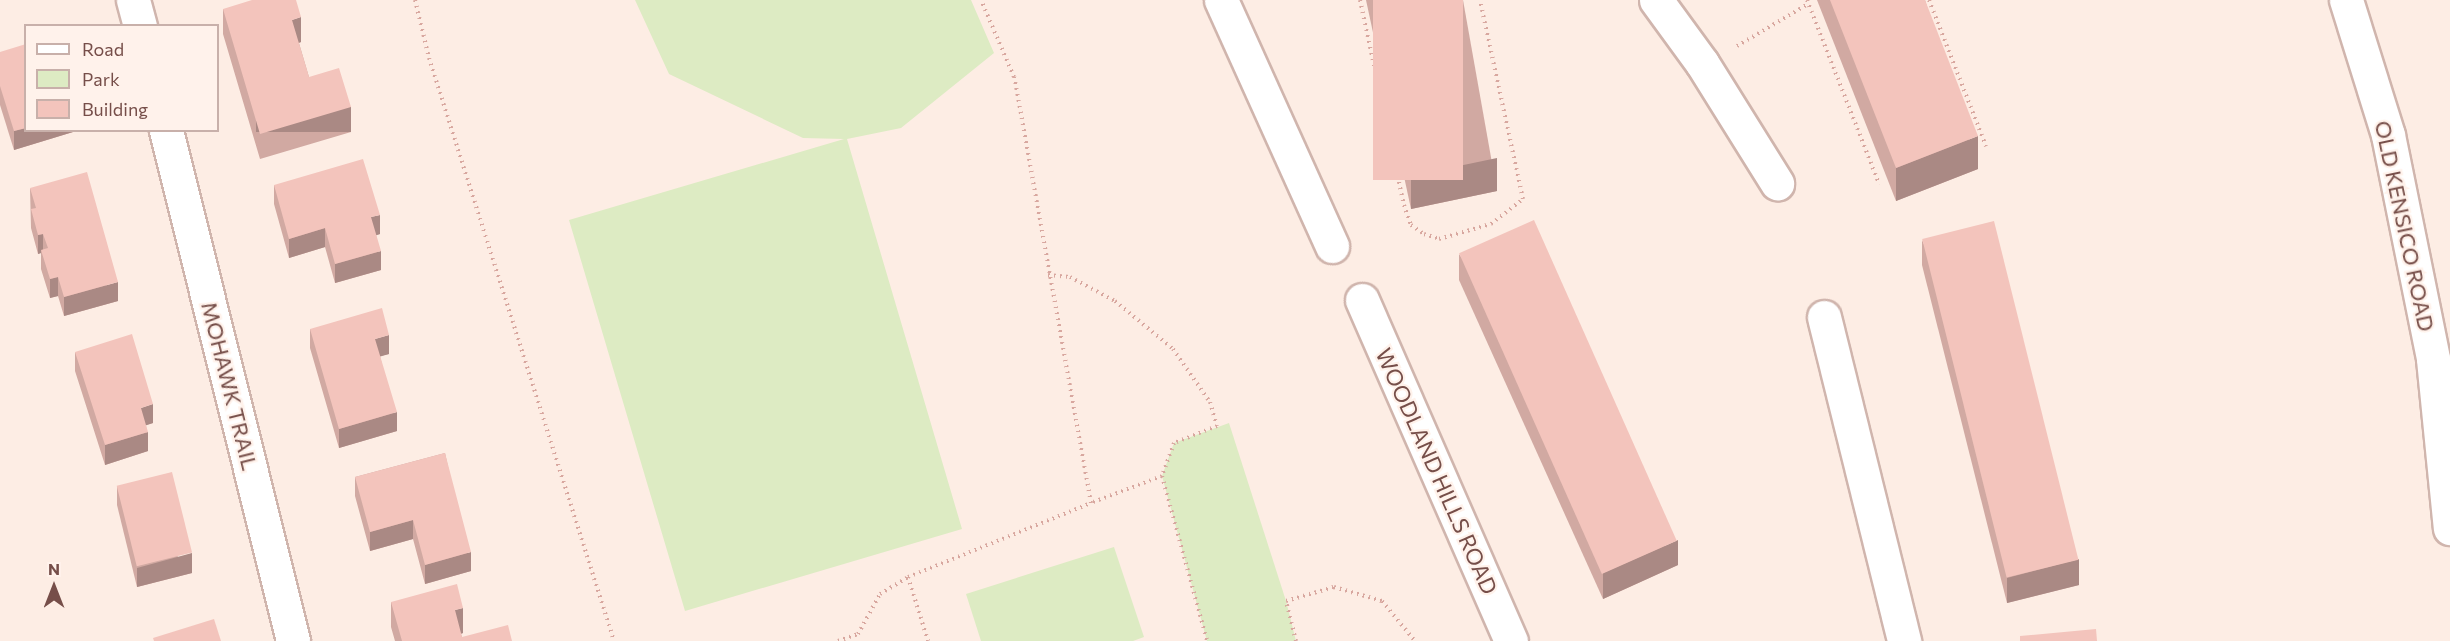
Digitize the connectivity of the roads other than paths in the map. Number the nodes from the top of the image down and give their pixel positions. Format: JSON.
{"nodes":[{"id":1,"x":133,"y":0,"type":"edge"},
{"id":2,"x":1221,"y":0,"type":"edge"},
{"id":3,"x":1656,"y":0,"type":"edge"},
{"id":4,"x":2346,"y":0,"type":"edge"},
{"id":5,"x":139,"y":24,"type":"edge"},
{"id":6,"x":166,"y":132,"type":"edge"},
{"id":7,"x":1777,"y":183,"type":"dead end"},
{"id":8,"x":1332,"y":246,"type":"dead end"},
{"id":9,"x":1362,"y":300,"type":"dead end"},
{"id":10,"x":1824,"y":317,"type":"dead end"},
{"id":11,"x":2450,"y":528,"type":"edge"},
{"id":12,"x":293,"y":641,"type":"edge"},
{"id":13,"x":1511,"y":641,"type":"edge"},
{"id":14,"x":1904,"y":641,"type":"edge"}],
"edges":[{"from":1,"to":5,"type":"street"},
{"from":2,"to":8,"type":"street"},
{"from":3,"to":7,"type":"street"},
{"from":4,"to":11,"type":"street","name":"OLD KENSICO ROAD"},
{"from":6,"to":12,"type":"street","name":"MOHAWK TRAIL"},
{"from":9,"to":13,"type":"street","name":"WOODLAND HILLS ROAD"},
{"from":10,"to":14,"type":"street"}]}
